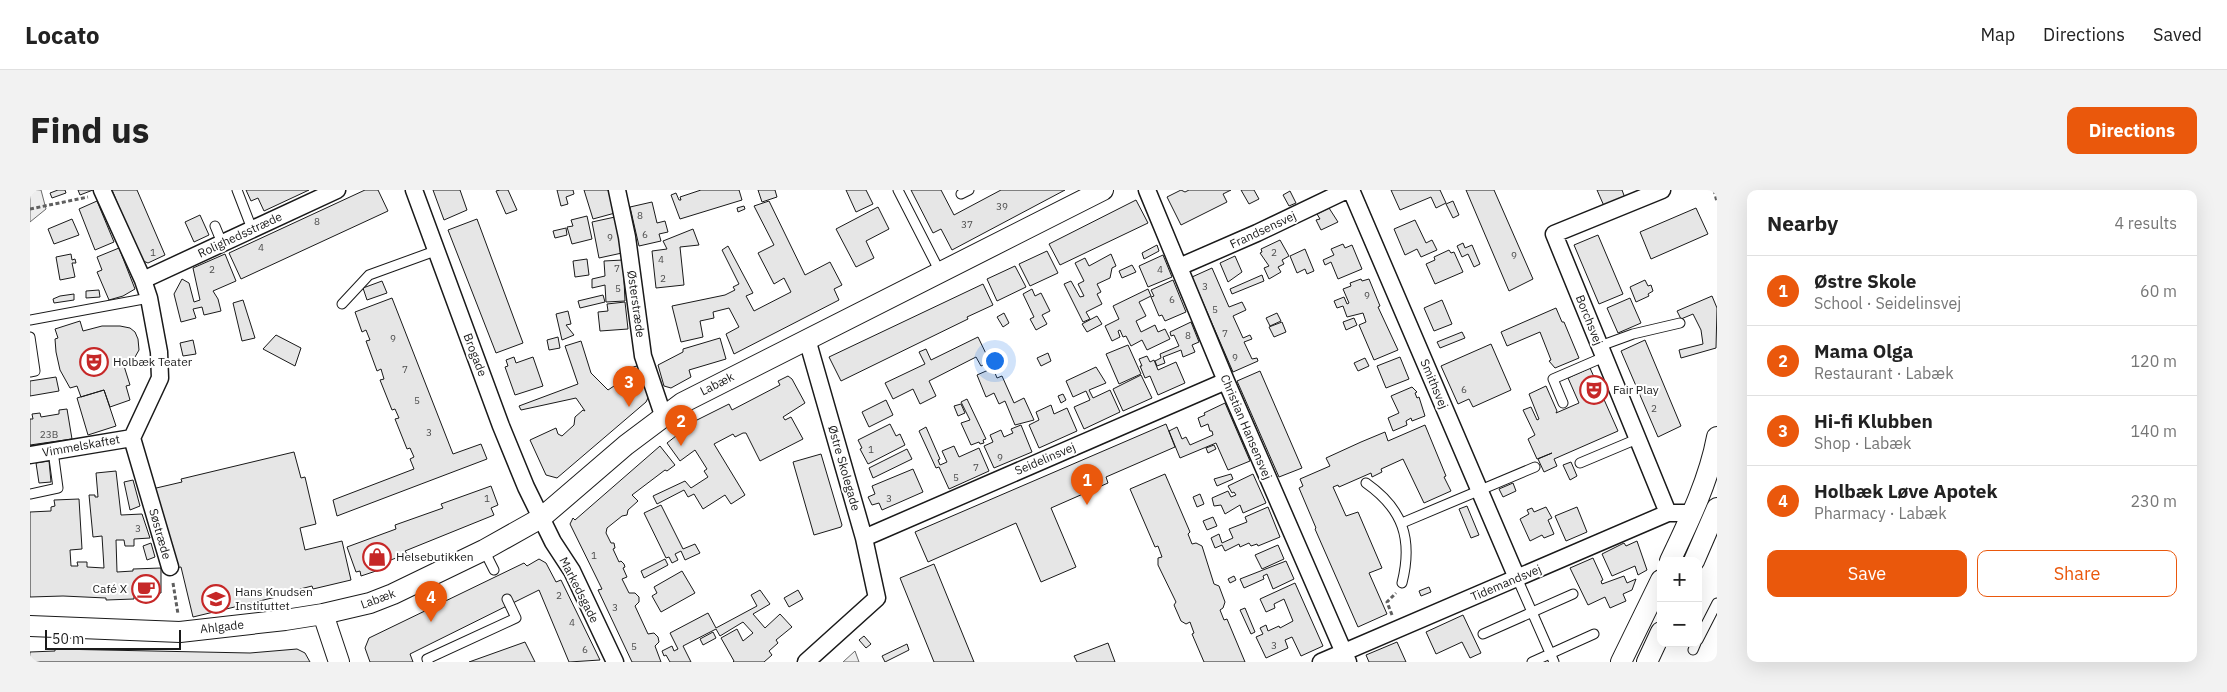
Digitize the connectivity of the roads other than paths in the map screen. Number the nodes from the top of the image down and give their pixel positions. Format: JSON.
{"nodes":[{"id":1,"x":237,"y":190,"type":"edge"},
{"id":2,"x":337,"y":190,"type":"edge"},
{"id":3,"x":414,"y":190,"type":"edge"},
{"id":4,"x":617,"y":190,"type":"edge"},
{"id":5,"x":898,"y":190,"type":"edge"},
{"id":6,"x":1148,"y":190,"type":"edge"},
{"id":7,"x":1347,"y":190,"type":"edge"},
{"id":8,"x":1351,"y":190,"type":"edge"},
{"id":9,"x":1662,"y":190,"type":"edge"},
{"id":10,"x":1098,"y":191,"type":"edge"},
{"id":11,"x":103,"y":192,"type":"edge"},
{"id":12,"x":215,"y":226,"type":"dead end"},
{"id":13,"x":252,"y":229,"type":"junction"},
{"id":14,"x":222,"y":243,"type":"junction"},
{"id":15,"x":436,"y":251,"type":"junction"},
{"id":16,"x":1179,"y":267,"type":"junction"},
{"id":17,"x":940,"y":272,"type":"junction"},
{"id":18,"x":143,"y":280,"type":"junction"},
{"id":19,"x":149,"y":298,"type":"junction"},
{"id":20,"x":342,"y":304,"type":"dead end"},
{"id":21,"x":30,"y":320,"type":"edge"},
{"id":22,"x":1680,"y":323,"type":"dead end"},
{"id":23,"x":30,"y":337,"type":"edge"},
{"id":24,"x":808,"y":339,"type":"junction"},
{"id":25,"x":1602,"y":351,"type":"junction"},
{"id":26,"x":30,"y":372,"type":"edge"},
{"id":27,"x":1226,"y":381,"type":"junction"},
{"id":28,"x":1564,"y":403,"type":"dead end"},
{"id":29,"x":663,"y":415,"type":"junction"},
{"id":30,"x":1717,"y":437,"type":"edge"},
{"id":31,"x":132,"y":438,"type":"junction"},
{"id":32,"x":1637,"y":439,"type":"junction"},
{"id":33,"x":53,"y":451,"type":"junction"},
{"id":34,"x":30,"y":455,"type":"edge"},
{"id":35,"x":1580,"y":463,"type":"dead end"},
{"id":36,"x":1535,"y":467,"type":"dead end"},
{"id":37,"x":1366,"y":483,"type":"dead end"},
{"id":38,"x":1480,"y":490,"type":"junction"},
{"id":39,"x":30,"y":494,"type":"edge"},
{"id":40,"x":1716,"y":512,"type":"edge"},
{"id":41,"x":1668,"y":513,"type":"junction"},
{"id":42,"x":1693,"y":513,"type":"junction"},
{"id":43,"x":541,"y":518,"type":"junction"},
{"id":44,"x":1402,"y":523,"type":"junction"},
{"id":45,"x":864,"y":538,"type":"junction"},
{"id":46,"x":484,"y":550,"type":"junction"},
{"id":47,"x":1672,"y":557,"type":"edge"},
{"id":48,"x":1696,"y":557,"type":"edge"},
{"id":49,"x":170,"y":567,"type":"road end"},
{"id":50,"x":494,"y":570,"type":"dead end"},
{"id":51,"x":1517,"y":578,"type":"junction"},
{"id":52,"x":1402,"y":583,"type":"road end"},
{"id":53,"x":1657,"y":588,"type":"edge"},
{"id":54,"x":1573,"y":594,"type":"dead end"},
{"id":55,"x":507,"y":599,"type":"dead end"},
{"id":56,"x":1717,"y":603,"type":"edge"},
{"id":57,"x":1532,"y":613,"type":"junction"},
{"id":58,"x":323,"y":614,"type":"junction"},
{"id":59,"x":30,"y":626,"type":"edge"},
{"id":60,"x":1702,"y":632,"type":"edge"},
{"id":61,"x":1483,"y":634,"type":"dead end"},
{"id":62,"x":1594,"y":634,"type":"dead end"},
{"id":63,"x":1657,"y":641,"type":"edge"},
{"id":64,"x":1346,"y":657,"type":"edge"},
{"id":65,"x":1552,"y":658,"type":"edge"},
{"id":66,"x":339,"y":662,"type":"edge"},
{"id":67,"x":428,"y":662,"type":"edge"},
{"id":68,"x":615,"y":662,"type":"edge"},
{"id":69,"x":806,"y":662,"type":"edge"},
{"id":70,"x":1321,"y":662,"type":"edge"},
{"id":71,"x":1532,"y":662,"type":"edge"},
{"id":72,"x":1621,"y":662,"type":"edge"},
{"id":73,"x":1647,"y":662,"type":"edge"}],
"edges":[{"from":1,"to":13,"type":"lane"},
{"from":2,"to":13,"type":"street","name":"Rolighedsstræde"},
{"from":3,"to":15,"type":"street","name":"Brogade"},
{"from":4,"to":29,"type":"street","name":"Østerstræde"},
{"from":5,"to":17,"type":"lane"},
{"from":6,"to":16,"type":"street","name":"Christian Hansensvej"},
{"from":7,"to":16,"type":"street","name":"Frandsensvej"},
{"from":8,"to":38,"type":"street","name":"Smithsvej"},
{"from":9,"to":25,"type":"street","name":"Borchsvej"},
{"from":10,"to":17,"type":"street","name":"Labæk"},
{"from":11,"to":18,"type":"street"},
{"from":12,"to":14,"type":"lane"},
{"from":13,"to":14,"type":"street","name":"Rolighedsstræde"},
{"from":14,"to":18,"type":"street","name":"Rolighedsstræde"},
{"from":15,"to":20,"type":"lane"},
{"from":15,"to":43,"type":"street","name":"Brogade"},
{"from":16,"to":27,"type":"street","name":"Christian Hansensvej"},
{"from":17,"to":24,"type":"street","name":"Labæk"},
{"from":18,"to":19,"type":"street"},
{"from":19,"to":21,"type":"lane"},
{"from":19,"to":31,"type":"street"},
{"from":22,"to":25,"type":"lane"},
{"from":23,"to":26,"type":"lane"},
{"from":24,"to":29,"type":"street","name":"Labæk"},
{"from":24,"to":45,"type":"street","name":"Østre Skolegade"},
{"from":25,"to":28,"type":"lane"},
{"from":25,"to":32,"type":"street","name":"Borchsvej"},
{"from":27,"to":45,"type":"street","name":"Seidelinsvej"},
{"from":27,"to":64,"type":"street","name":"Christian Hansensvej"},
{"from":29,"to":43,"type":"street","name":"Labæk"},
{"from":30,"to":42,"type":"street"},
{"from":31,"to":33,"type":"street","name":"Vimmelskaftet"},
{"from":31,"to":49,"type":"street","name":"Søstræde"},
{"from":32,"to":35,"type":"lane"},
{"from":32,"to":41,"type":"street","name":"Borchsvej"},
{"from":33,"to":34,"type":"street","name":"Vimmelskaftet"},
{"from":33,"to":39,"type":"lane"},
{"from":36,"to":38,"type":"lane"},
{"from":37,"to":44,"type":"lane"},
{"from":38,"to":44,"type":"lane"},
{"from":38,"to":51,"type":"street","name":"Smithsvej"},
{"from":40,"to":42,"type":"street"},
{"from":40,"to":48,"type":"street"},
{"from":41,"to":42,"type":"street","name":"Tidemandsvej"},
{"from":41,"to":51,"type":"street","name":"Tidemandsvej"},
{"from":42,"to":47,"type":"street"},
{"from":43,"to":46,"type":"street","name":"Labæk"},
{"from":43,"to":68,"type":"street","name":"Markedsgade"},
{"from":44,"to":52,"type":"lane"},
{"from":45,"to":69,"type":"street","name":"Østre Skolegade"},
{"from":46,"to":50,"type":"lane"},
{"from":46,"to":58,"type":"street","name":"Labæk"},
{"from":51,"to":57,"type":"lane"},
{"from":51,"to":64,"type":"street","name":"Tidemandsvej"},
{"from":53,"to":72,"type":"street"},
{"from":54,"to":57,"type":"lane"},
{"from":55,"to":67,"type":"lane"},
{"from":56,"to":60,"type":"lane"},
{"from":57,"to":61,"type":"lane"},
{"from":57,"to":65,"type":"lane"},
{"from":58,"to":59,"type":"street","name":"Ahlgade"},
{"from":58,"to":66,"type":"street"},
{"from":62,"to":65,"type":"lane"},
{"from":63,"to":73,"type":"street"},
{"from":64,"to":70,"type":"street","name":"Tidemandsvej"},
{"from":65,"to":71,"type":"lane"}]}
